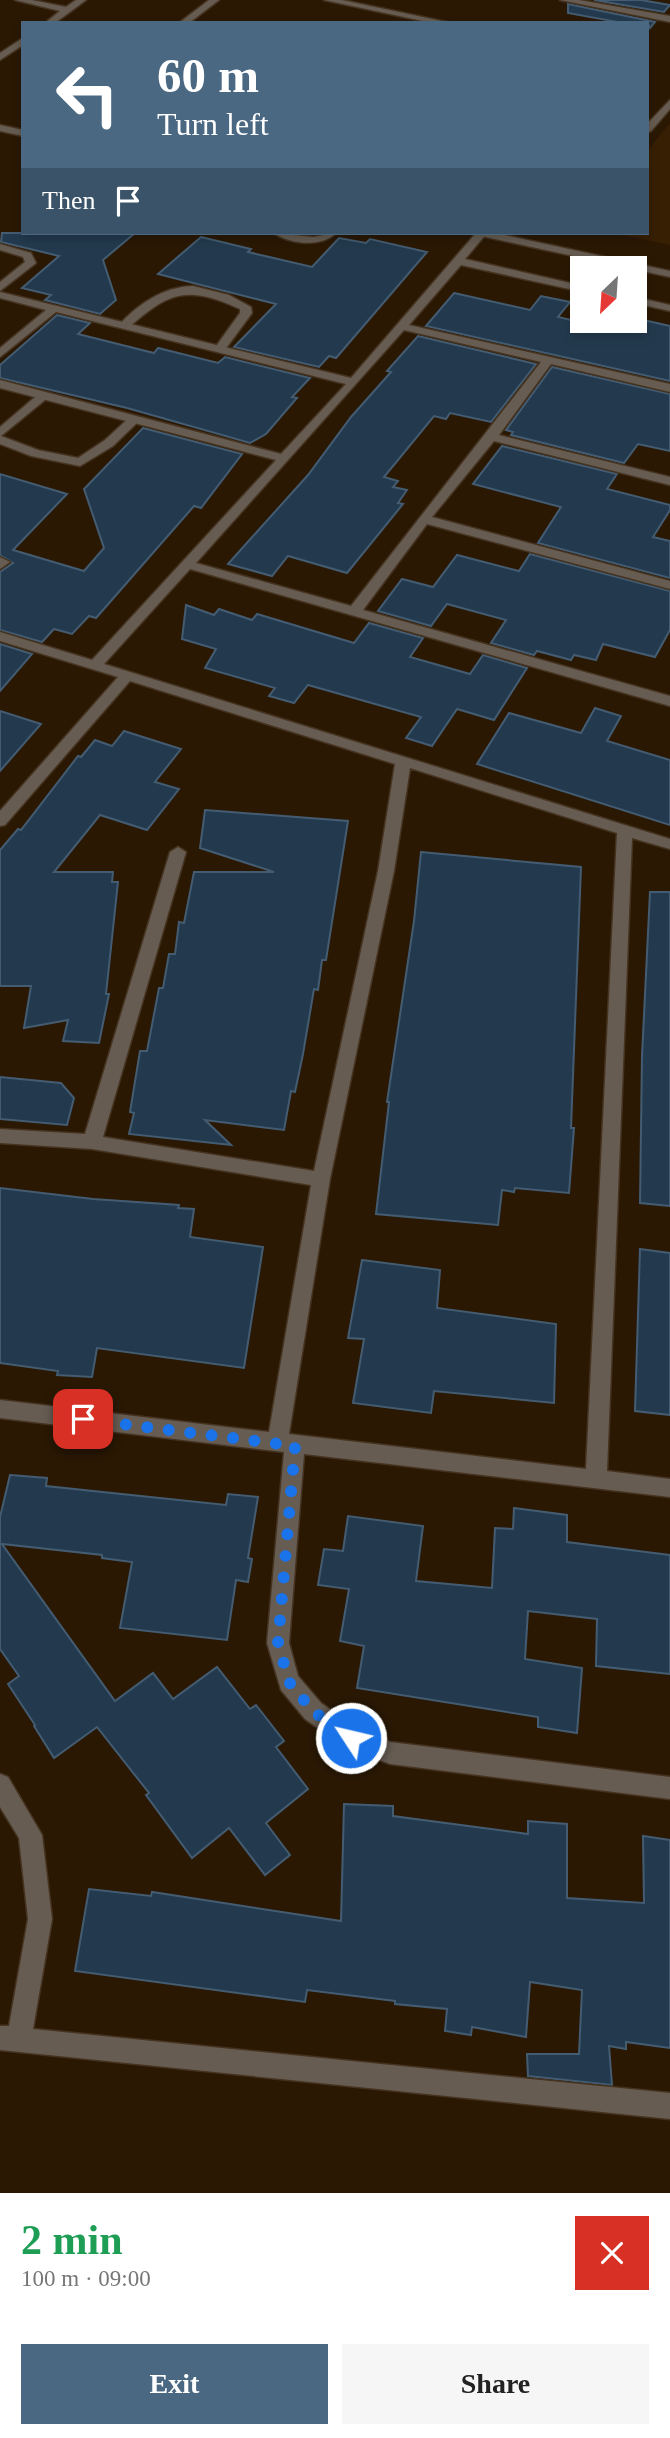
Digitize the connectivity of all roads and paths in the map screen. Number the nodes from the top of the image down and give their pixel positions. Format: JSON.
{"nodes":[{"id":1,"x":19,"y":0,"type":"edge"},
{"id":2,"x":82,"y":0,"type":"edge"},
{"id":3,"x":215,"y":0,"type":"edge"},
{"id":4,"x":328,"y":0,"type":"edge"},
{"id":5,"x":564,"y":0,"type":"edge"},
{"id":6,"x":68,"y":10,"type":"junction"},
{"id":7,"x":670,"y":19,"type":"edge"},
{"id":8,"x":52,"y":21,"type":"edge"},
{"id":9,"x":186,"y":21,"type":"edge"},
{"id":10,"x":437,"y":21,"type":"edge"},
{"id":11,"x":21,"y":42,"type":"edge"},
{"id":12,"x":0,"y":57,"type":"edge"},
{"id":13,"x":670,"y":103,"type":"edge"},
{"id":14,"x":0,"y":128,"type":"edge"},
{"id":15,"x":649,"y":128,"type":"edge"},
{"id":16,"x":21,"y":133,"type":"edge"},
{"id":17,"x":288,"y":235,"type":"edge"},
{"id":18,"x":329,"y":235,"type":"edge"},
{"id":19,"x":480,"y":235,"type":"edge"},
{"id":20,"x":495,"y":235,"type":"edge"},
{"id":21,"x":0,"y":247,"type":"edge"},
{"id":22,"x":458,"y":261,"type":"junction"},
{"id":23,"x":670,"y":274,"type":"edge"},
{"id":24,"x":570,"y":286,"type":"edge"},
{"id":25,"x":0,"y":288,"type":"edge"},
{"id":26,"x":0,"y":295,"type":"edge"},
{"id":27,"x":648,"y":303,"type":"edge"},
{"id":28,"x":670,"y":308,"type":"edge"},
{"id":29,"x":53,"y":309,"type":"junction"},
{"id":30,"x":124,"y":326,"type":"junction"},
{"id":31,"x":400,"y":326,"type":"junction"},
{"id":32,"x":220,"y":349,"type":"junction"},
{"id":33,"x":0,"y":354,"type":"edge"},
{"id":34,"x":548,"y":360,"type":"junction"},
{"id":35,"x":354,"y":382,"type":"junction"},
{"id":36,"x":0,"y":384,"type":"edge"},
{"id":37,"x":670,"y":388,"type":"edge"},
{"id":38,"x":45,"y":396,"type":"junction"},
{"id":39,"x":135,"y":419,"type":"junction"},
{"id":40,"x":0,"y":433,"type":"edge"},
{"id":41,"x":491,"y":437,"type":"junction"},
{"id":42,"x":0,"y":440,"type":"edge"},
{"id":43,"x":283,"y":458,"type":"junction"},
{"id":44,"x":670,"y":481,"type":"edge"},
{"id":45,"x":424,"y":519,"type":"junction"},
{"id":46,"x":186,"y":564,"type":"junction"},
{"id":47,"x":670,"y":585,"type":"edge"},
{"id":48,"x":353,"y":613,"type":"junction"},
{"id":49,"x":0,"y":636,"type":"edge"},
{"id":50,"x":94,"y":666,"type":"junction"},
{"id":51,"x":127,"y":676,"type":"junction"},
{"id":52,"x":670,"y":701,"type":"edge"},
{"id":53,"x":403,"y":762,"type":"junction"},
{"id":54,"x":0,"y":821,"type":"edge"},
{"id":55,"x":625,"y":831,"type":"junction"},
{"id":56,"x":670,"y":844,"type":"edge"},
{"id":57,"x":178,"y":852,"type":"dead end"},
{"id":58,"x":0,"y":1136,"type":"edge"},
{"id":59,"x":92,"y":1142,"type":"junction"},
{"id":60,"x":321,"y":1178,"type":"junction"},
{"id":61,"x":0,"y":1409,"type":"edge"},
{"id":62,"x":286,"y":1444,"type":"junction"},
{"id":63,"x":596,"y":1479,"type":"junction"},
{"id":64,"x":670,"y":1488,"type":"edge"},
{"id":65,"x":0,"y":1785,"type":"edge"},
{"id":66,"x":670,"y":1788,"type":"edge"},
{"id":67,"x":10,"y":2039,"type":"edge"},
{"id":68,"x":670,"y":2106,"type":"edge"}],
"edges":[{"from":1,"to":6,"type":"street"},
{"from":2,"to":6,"type":"street"},
{"from":3,"to":9,"type":"street"},
{"from":4,"to":10,"type":"street"},
{"from":5,"to":7,"type":"street"},
{"from":6,"to":8,"type":"street"},
{"from":11,"to":12,"type":"street"},
{"from":13,"to":15,"type":"street"},
{"from":14,"to":16,"type":"street"},
{"from":17,"to":18,"type":"street"},
{"from":19,"to":22,"type":"street"},
{"from":20,"to":23,"type":"street"},
{"from":21,"to":25,"type":"street"},
{"from":22,"to":24,"type":"street"},
{"from":22,"to":31,"type":"street"},
{"from":26,"to":29,"type":"street"},
{"from":27,"to":28,"type":"street"},
{"from":29,"to":30,"type":"street"},
{"from":29,"to":33,"type":"street"},
{"from":30,"to":32,"type":"street"},
{"from":30,"to":32,"type":"street"},
{"from":31,"to":34,"type":"street"},
{"from":31,"to":35,"type":"street"},
{"from":32,"to":35,"type":"street"},
{"from":34,"to":37,"type":"street"},
{"from":34,"to":41,"type":"street"},
{"from":35,"to":43,"type":"street"},
{"from":36,"to":38,"type":"street"},
{"from":38,"to":39,"type":"street"},
{"from":38,"to":40,"type":"street"},
{"from":39,"to":42,"type":"street"},
{"from":39,"to":43,"type":"street"},
{"from":41,"to":44,"type":"street"},
{"from":41,"to":45,"type":"street"},
{"from":43,"to":46,"type":"street"},
{"from":45,"to":47,"type":"street"},
{"from":45,"to":48,"type":"street"},
{"from":46,"to":48,"type":"street"},
{"from":46,"to":50,"type":"street"},
{"from":48,"to":52,"type":"street"},
{"from":49,"to":50,"type":"street"},
{"from":50,"to":51,"type":"street"},
{"from":51,"to":53,"type":"street"},
{"from":51,"to":54,"type":"street"},
{"from":53,"to":55,"type":"street"},
{"from":53,"to":60,"type":"street"},
{"from":55,"to":56,"type":"street"},
{"from":55,"to":63,"type":"street"},
{"from":57,"to":59,"type":"street"},
{"from":58,"to":59,"type":"street"},
{"from":59,"to":60,"type":"street"},
{"from":60,"to":62,"type":"street"},
{"from":61,"to":62,"type":"street"},
{"from":62,"to":63,"type":"street"},
{"from":62,"to":66,"type":"street"},
{"from":63,"to":64,"type":"street"},
{"from":65,"to":67,"type":"street"},
{"from":67,"to":68,"type":"street"}]}
